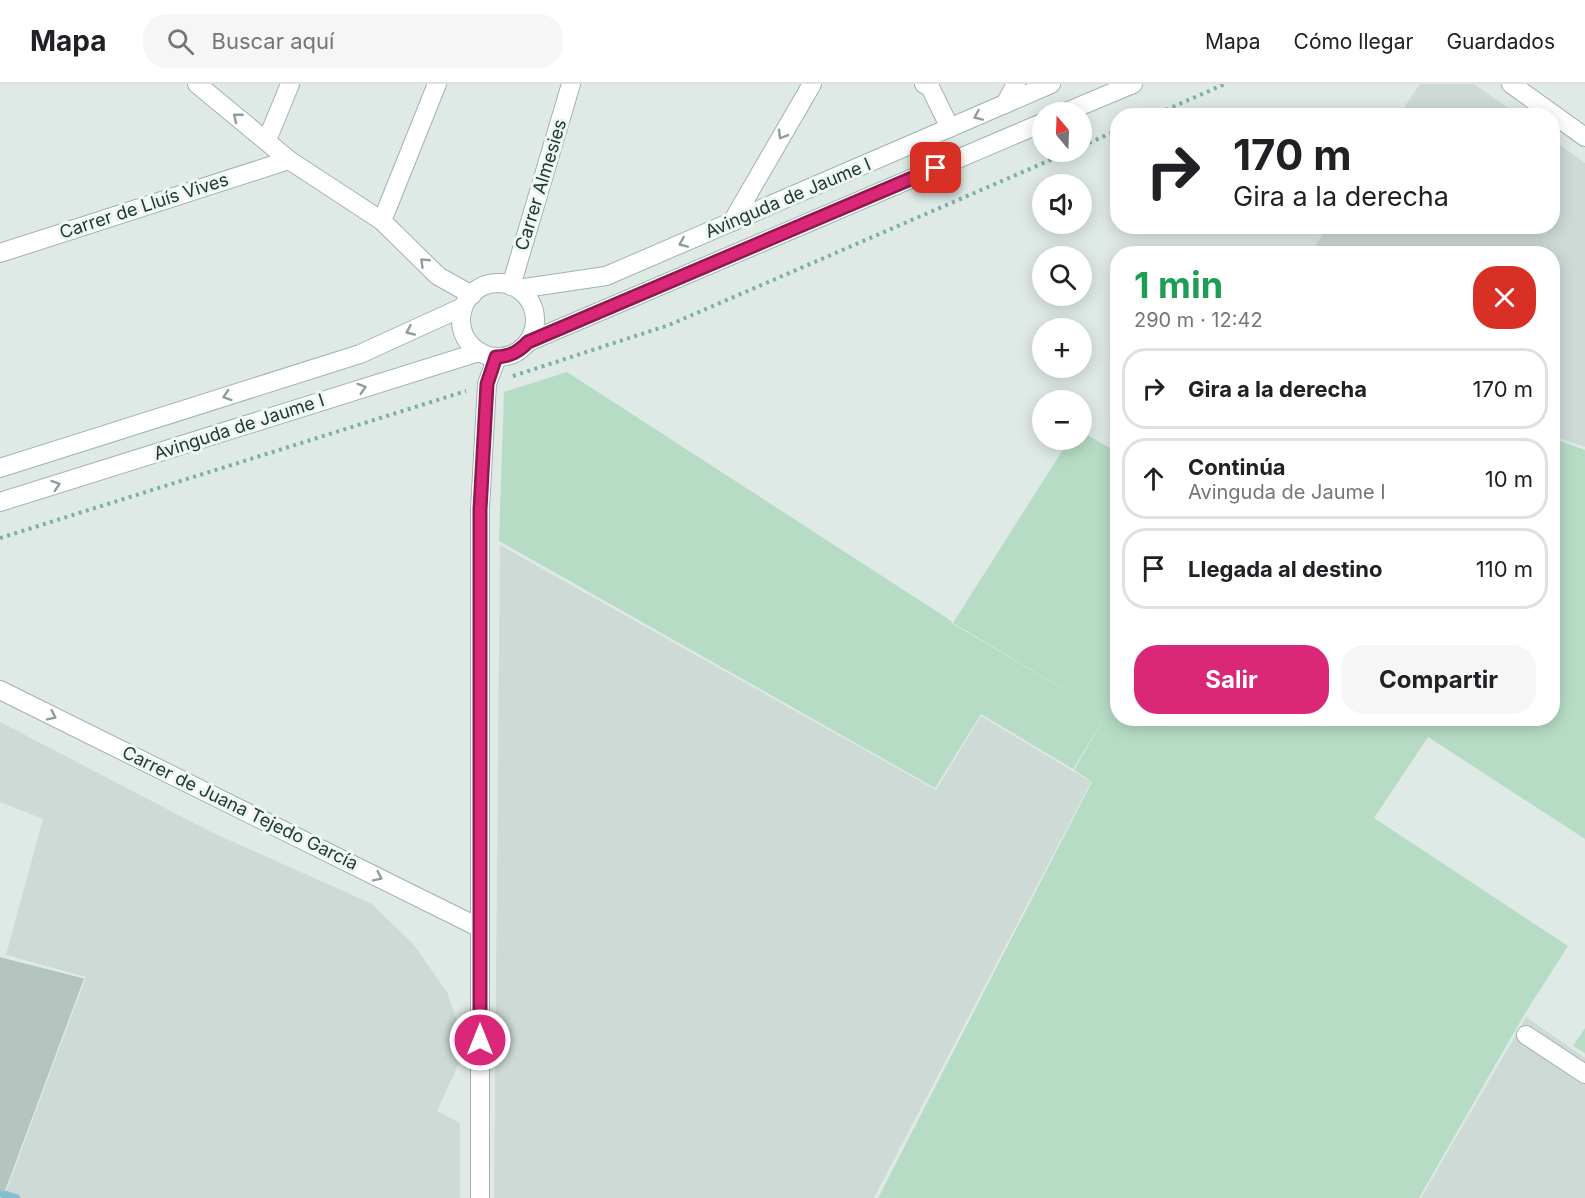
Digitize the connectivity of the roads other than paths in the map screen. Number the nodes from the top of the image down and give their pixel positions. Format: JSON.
{"nodes":[{"id":1,"x":197,"y":84,"type":"edge"},
{"id":2,"x":290,"y":84,"type":"edge"},
{"id":3,"x":437,"y":84,"type":"edge"},
{"id":4,"x":571,"y":84,"type":"edge"},
{"id":5,"x":812,"y":84,"type":"edge"},
{"id":6,"x":924,"y":84,"type":"edge"},
{"id":7,"x":1016,"y":84,"type":"edge"},
{"id":8,"x":1051,"y":84,"type":"edge"},
{"id":9,"x":1133,"y":84,"type":"edge"},
{"id":10,"x":1511,"y":84,"type":"edge"},
{"id":11,"x":1090,"y":102,"type":"edge"},
{"id":12,"x":1005,"y":104,"type":"junction"},
{"id":13,"x":1545,"y":108,"type":"edge"},
{"id":14,"x":1560,"y":119,"type":"edge"},
{"id":15,"x":1032,"y":127,"type":"edge"},
{"id":16,"x":950,"y":128,"type":"junction"},
{"id":17,"x":1585,"y":137,"type":"edge"},
{"id":18,"x":267,"y":140,"type":"junction"},
{"id":19,"x":289,"y":160,"type":"junction"},
{"id":20,"x":382,"y":221,"type":"junction"},
{"id":21,"x":732,"y":222,"type":"junction"},
{"id":22,"x":0,"y":253,"type":"edge"},
{"id":23,"x":515,"y":288,"type":"junction"},
{"id":24,"x":467,"y":301,"type":"junction"},
{"id":25,"x":528,"y":342,"type":"junction"},
{"id":26,"x":488,"y":355,"type":"junction"},
{"id":27,"x":0,"y":468,"type":"edge"},
{"id":28,"x":0,"y":502,"type":"edge"},
{"id":29,"x":0,"y":690,"type":"edge"},
{"id":30,"x":480,"y":928,"type":"junction"},
{"id":31,"x":1526,"y":1035,"type":"dead end"},
{"id":32,"x":1585,"y":1074,"type":"edge"},
{"id":33,"x":480,"y":1198,"type":"edge"}],
"edges":[{"from":18,"to":1,"type":"street","one_way":true},
{"from":2,"to":18,"type":"street"},
{"from":3,"to":20,"type":"street"},
{"from":4,"to":23,"type":"street","name":"Carrer Almesies"},
{"from":5,"to":21,"type":"street","one_way":true},
{"from":6,"to":16,"type":"street"},
{"from":7,"to":12,"type":"street"},
{"from":8,"to":12,"type":"street","name":"Avinguda de Jaume I"},
{"from":9,"to":11,"type":"street"},
{"from":10,"to":13,"type":"street"},
{"from":12,"to":16,"type":"street","name":"Avinguda de Jaume I","one_way":true},
{"from":14,"to":17,"type":"street"},
{"from":15,"to":25,"type":"street","name":"Avinguda de Jaume I"},
{"from":16,"to":21,"type":"street","name":"Avinguda de Jaume I"},
{"from":18,"to":19,"type":"street"},
{"from":19,"to":20,"type":"street"},
{"from":19,"to":22,"type":"street","name":"Carrer de Lluís Vives"},
{"from":24,"to":20,"type":"street","one_way":true},
{"from":21,"to":23,"type":"street","name":"Avinguda de Jaume I","one_way":true},
{"from":23,"to":24,"type":"street"},
{"from":23,"to":25,"type":"street"},
{"from":24,"to":26,"type":"street"},
{"from":24,"to":27,"type":"street","name":"Avinguda de Jaume I","one_way":true},
{"from":25,"to":26,"type":"street"},
{"from":28,"to":26,"type":"street","name":"Avinguda de Jaume I","one_way":true},
{"from":26,"to":30,"type":"street"},
{"from":29,"to":30,"type":"street","name":"Carrer de Juana Tejedo García","one_way":true},
{"from":30,"to":33,"type":"street"},
{"from":31,"to":32,"type":"street"}]}
